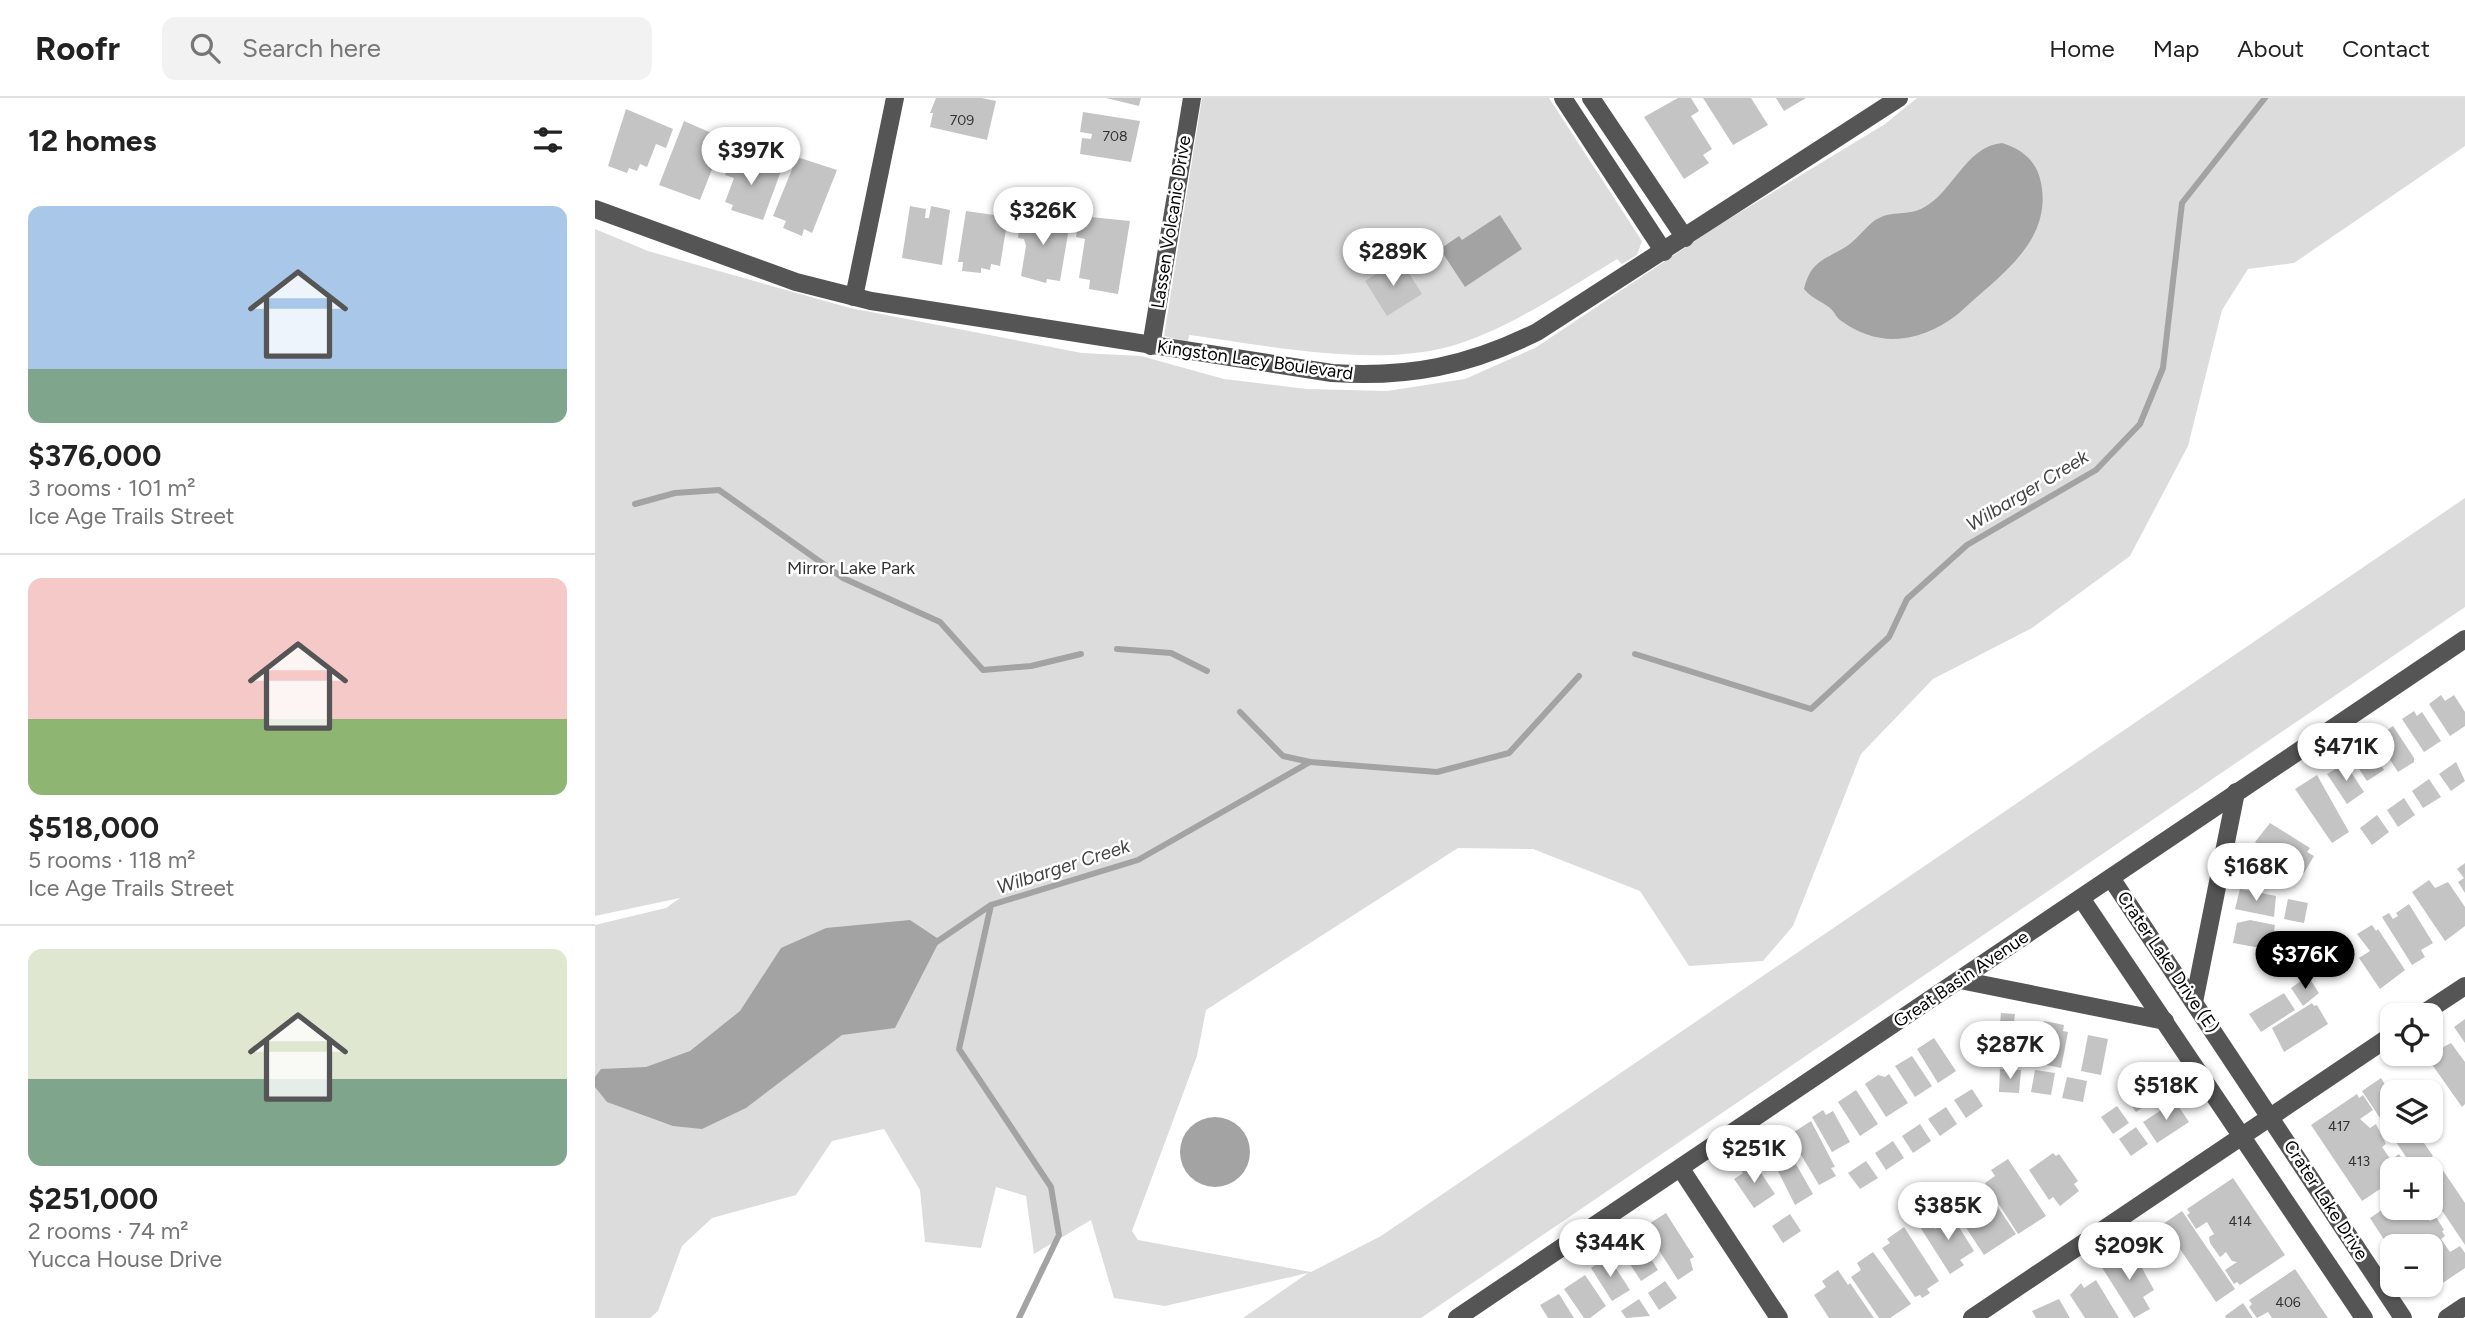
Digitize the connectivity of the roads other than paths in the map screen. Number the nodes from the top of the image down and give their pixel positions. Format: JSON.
{"nodes":[{"id":1,"x":895,"y":98,"type":"edge"},
{"id":2,"x":1192,"y":98,"type":"edge"},
{"id":3,"x":1563,"y":98,"type":"edge"},
{"id":4,"x":1591,"y":98,"type":"edge"},
{"id":5,"x":1899,"y":98,"type":"edge"},
{"id":6,"x":595,"y":209,"type":"edge"},
{"id":7,"x":1685,"y":238,"type":"junction"},
{"id":8,"x":1664,"y":252,"type":"junction"},
{"id":9,"x":854,"y":297,"type":"junction"},
{"id":10,"x":1150,"y":346,"type":"junction"},
{"id":11,"x":2465,"y":639,"type":"edge"},
{"id":12,"x":2236,"y":793,"type":"junction"},
{"id":13,"x":2111,"y":878,"type":"junction"},
{"id":14,"x":2081,"y":898,"type":"junction"},
{"id":15,"x":1959,"y":980,"type":"junction"},
{"id":16,"x":2465,"y":985,"type":"edge"},
{"id":17,"x":2194,"y":1002,"type":"junction"},
{"id":18,"x":2439,"y":1003,"type":"edge"},
{"id":19,"x":2165,"y":1021,"type":"junction"},
{"id":20,"x":2380,"y":1043,"type":"edge"},
{"id":21,"x":2271,"y":1116,"type":"junction"},
{"id":22,"x":2243,"y":1136,"type":"junction"},
{"id":23,"x":1681,"y":1169,"type":"junction"},
{"id":24,"x":2465,"y":1306,"type":"edge"},
{"id":25,"x":1457,"y":1318,"type":"edge"},
{"id":26,"x":1779,"y":1318,"type":"edge"},
{"id":27,"x":1972,"y":1318,"type":"edge"},
{"id":28,"x":2364,"y":1318,"type":"edge"},
{"id":29,"x":2403,"y":1318,"type":"edge"},
{"id":30,"x":2447,"y":1318,"type":"edge"}],
"edges":[{"from":1,"to":9,"type":"street"},
{"from":2,"to":10,"type":"street","name":"Lassen Volcanic Drive"},
{"from":3,"to":8,"type":"street"},
{"from":4,"to":7,"type":"street"},
{"from":5,"to":7,"type":"street","name":"Kingston Lacy Boulevard"},
{"from":6,"to":9,"type":"street","name":"Kingston Lacy Boulevard"},
{"from":7,"to":8,"type":"street","name":"Kingston Lacy Boulevard"},
{"from":8,"to":10,"type":"street","name":"Kingston Lacy Boulevard"},
{"from":9,"to":10,"type":"street","name":"Kingston Lacy Boulevard"},
{"from":11,"to":12,"type":"street","name":"Great Basin Avenue"},
{"from":12,"to":13,"type":"street","name":"Great Basin Avenue"},
{"from":12,"to":17,"type":"street"},
{"from":13,"to":14,"type":"street","name":"Great Basin Avenue"},
{"from":13,"to":17,"type":"street","name":"Crater Lake Drive (E)"},
{"from":14,"to":15,"type":"street","name":"Great Basin Avenue"},
{"from":14,"to":19,"type":"street","name":"Crater Lake Drive"},
{"from":15,"to":19,"type":"street"},
{"from":15,"to":23,"type":"street","name":"Great Basin Avenue"},
{"from":16,"to":18,"type":"street"},
{"from":17,"to":21,"type":"street","name":"Crater Lake Drive (E)"},
{"from":19,"to":22,"type":"street","name":"Crater Lake Drive"},
{"from":20,"to":21,"type":"street"},
{"from":21,"to":22,"type":"street"},
{"from":21,"to":29,"type":"street","name":"Crater Lake Drive"},
{"from":22,"to":27,"type":"street"},
{"from":22,"to":28,"type":"street","name":"Crater Lake Drive"},
{"from":23,"to":25,"type":"street","name":"Great Basin Avenue"},
{"from":23,"to":26,"type":"street"},
{"from":24,"to":30,"type":"street"}]}
